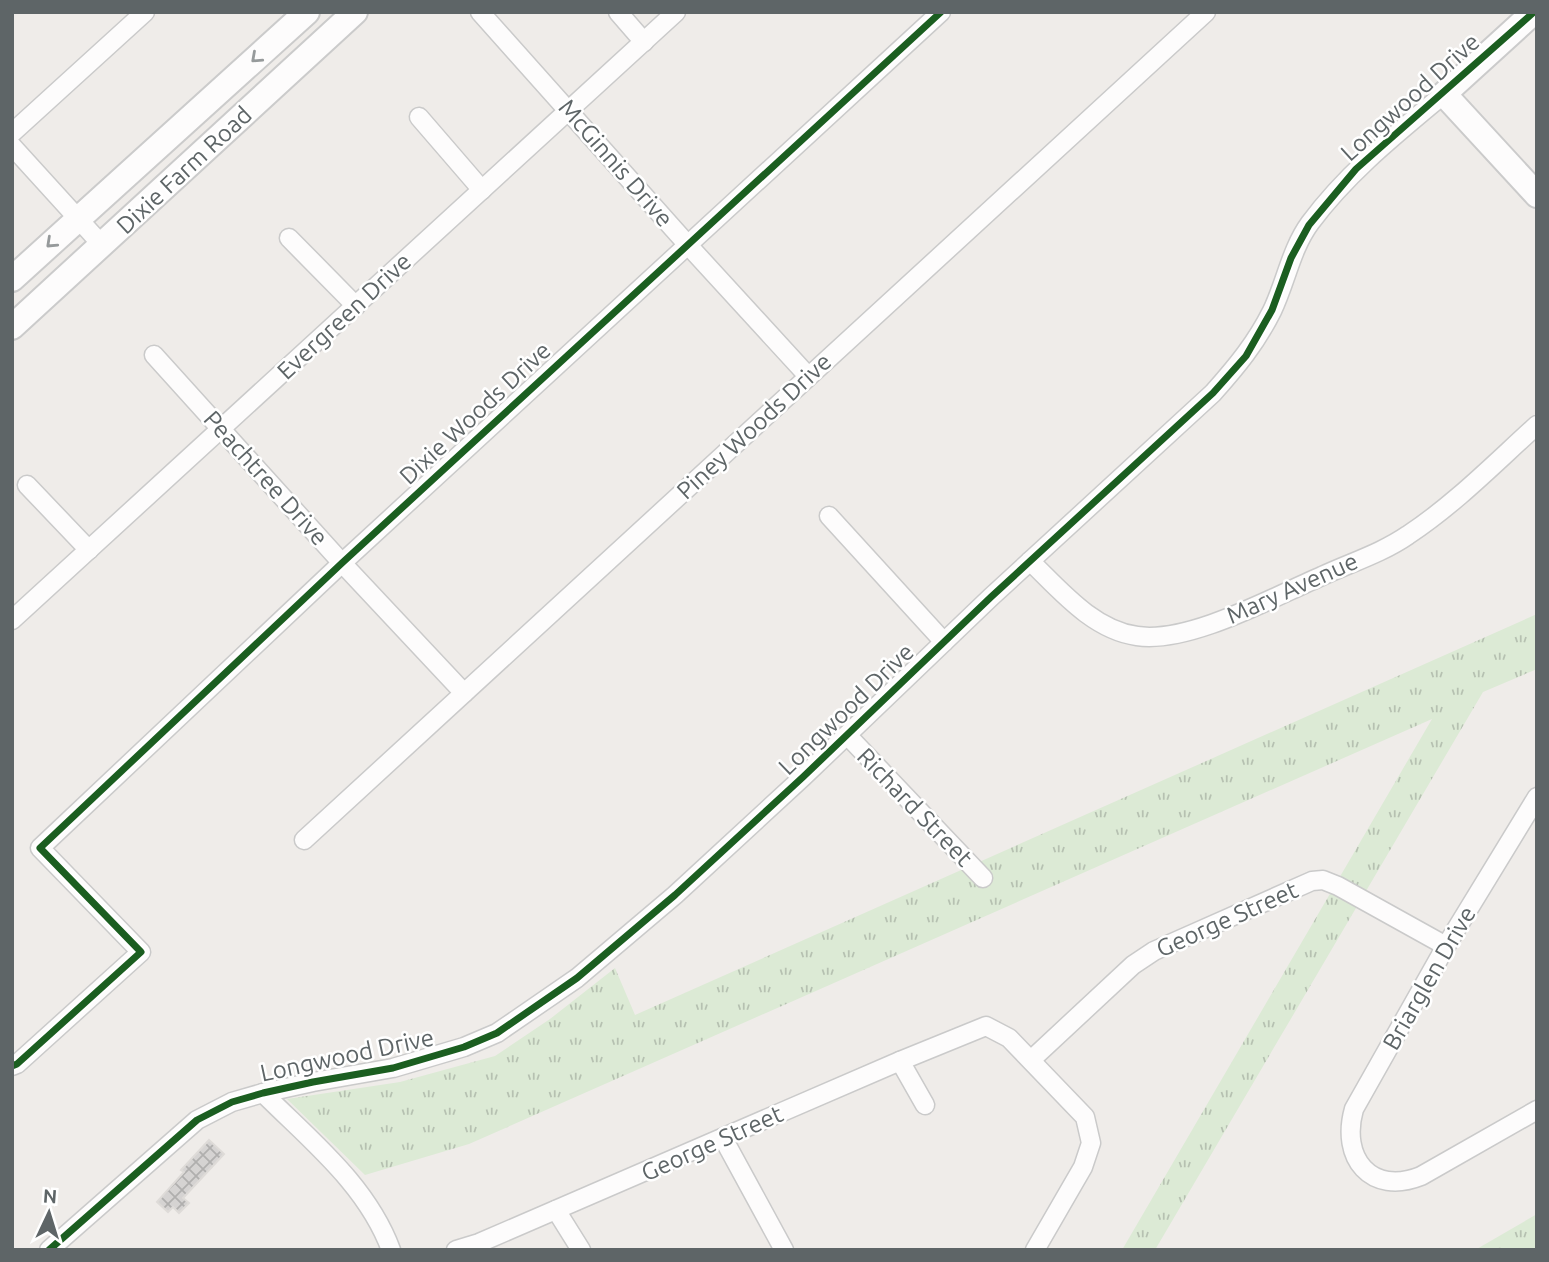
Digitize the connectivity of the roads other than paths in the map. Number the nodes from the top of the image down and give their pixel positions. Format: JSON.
{"nodes":[{"id":1,"x":307,"y":12,"type":"edge"},
{"id":2,"x":355,"y":12,"type":"edge"},
{"id":3,"x":480,"y":12,"type":"edge"},
{"id":4,"x":618,"y":12,"type":"edge"},
{"id":5,"x":676,"y":12,"type":"edge"},
{"id":6,"x":941,"y":12,"type":"edge"},
{"id":7,"x":1206,"y":12,"type":"edge"},
{"id":8,"x":1534,"y":12,"type":"edge"},
{"id":9,"x":133,"y":16,"type":"edge"},
{"id":10,"x":644,"y":42,"type":"junction"},
{"id":11,"x":1444,"y":94,"type":"junction"},
{"id":12,"x":569,"y":110,"type":"junction"},
{"id":13,"x":419,"y":117,"type":"dead end"},
{"id":14,"x":12,"y":133,"type":"edge"},
{"id":15,"x":12,"y":146,"type":"edge"},
{"id":16,"x":482,"y":190,"type":"junction"},
{"id":17,"x":1537,"y":195,"type":"edge"},
{"id":18,"x":77,"y":218,"type":"junction"},
{"id":19,"x":289,"y":238,"type":"dead end"},
{"id":20,"x":687,"y":244,"type":"junction"},
{"id":21,"x":102,"y":245,"type":"junction"},
{"id":22,"x":12,"y":279,"type":"edge"},
{"id":23,"x":356,"y":306,"type":"junction"},
{"id":24,"x":12,"y":327,"type":"edge"},
{"id":25,"x":154,"y":355,"type":"dead end"},
{"id":26,"x":808,"y":376,"type":"junction"},
{"id":27,"x":1537,"y":425,"type":"edge"},
{"id":28,"x":222,"y":428,"type":"junction"},
{"id":29,"x":27,"y":485,"type":"dead end"},
{"id":30,"x":830,"y":516,"type":"dead end"},
{"id":31,"x":89,"y":550,"type":"junction"},
{"id":32,"x":1030,"y":561,"type":"junction"},
{"id":33,"x":342,"y":563,"type":"junction"},
{"id":34,"x":12,"y":620,"type":"edge"},
{"id":35,"x":944,"y":642,"type":"junction"},
{"id":36,"x":464,"y":693,"type":"junction"},
{"id":37,"x":846,"y":735,"type":"junction"},
{"id":38,"x":1537,"y":797,"type":"edge"},
{"id":39,"x":304,"y":840,"type":"dead end"},
{"id":40,"x":983,"y":878,"type":"dead end"},
{"id":41,"x":1446,"y":946,"type":"junction"},
{"id":42,"x":900,"y":1060,"type":"junction"},
{"id":43,"x":1031,"y":1060,"type":"junction"},
{"id":44,"x":12,"y":1066,"type":"edge"},
{"id":45,"x":263,"y":1093,"type":"junction"},
{"id":46,"x":925,"y":1105,"type":"dead end"},
{"id":47,"x":1537,"y":1110,"type":"edge"},
{"id":48,"x":723,"y":1138,"type":"junction"},
{"id":49,"x":556,"y":1210,"type":"junction"},
{"id":50,"x":49,"y":1250,"type":"edge"},
{"id":51,"x":391,"y":1250,"type":"edge"},
{"id":52,"x":456,"y":1250,"type":"edge"},
{"id":53,"x":581,"y":1250,"type":"edge"},
{"id":54,"x":784,"y":1250,"type":"edge"},
{"id":55,"x":1035,"y":1250,"type":"edge"}],
"edges":[{"from":1,"to":18,"type":"main road","name":"Dixie Farm Road","one_way":true},
{"from":2,"to":21,"type":"main road","name":"Dixie Farm Road"},
{"from":3,"to":12,"type":"street","name":"McGinnis Drive"},
{"from":4,"to":10,"type":"street"},
{"from":5,"to":10,"type":"street","name":"Evergreen Drive"},
{"from":6,"to":20,"type":"street","name":"Dixie Woods Drive"},
{"from":7,"to":26,"type":"street","name":"Piney Woods Drive"},
{"from":8,"to":11,"type":"main road","name":"Longwood Drive"},
{"from":9,"to":14,"type":"street"},
{"from":10,"to":12,"type":"street","name":"Evergreen Drive"},
{"from":11,"to":17,"type":"main road"},
{"from":11,"to":32,"type":"street","name":"Longwood Drive"},
{"from":12,"to":16,"type":"street","name":"Evergreen Drive"},
{"from":12,"to":20,"type":"street","name":"McGinnis Drive"},
{"from":13,"to":16,"type":"street"},
{"from":15,"to":18,"type":"street"},
{"from":16,"to":23,"type":"street","name":"Evergreen Drive"},
{"from":18,"to":21,"type":"street"},
{"from":18,"to":22,"type":"main road","name":"Dixie Farm Road","one_way":true},
{"from":19,"to":23,"type":"street"},
{"from":20,"to":26,"type":"street","name":"McGinnis Drive"},
{"from":20,"to":33,"type":"street","name":"Dixie Woods Drive"},
{"from":21,"to":24,"type":"main road","name":"Dixie Farm Road"},
{"from":23,"to":28,"type":"street","name":"Evergreen Drive"},
{"from":25,"to":28,"type":"street","name":"Peachtree Drive"},
{"from":26,"to":36,"type":"street","name":"Piney Woods Drive"},
{"from":27,"to":32,"type":"street","name":"Mary Avenue"},
{"from":28,"to":31,"type":"street","name":"Evergreen Drive"},
{"from":28,"to":33,"type":"street","name":"Peachtree Drive"},
{"from":29,"to":31,"type":"street"},
{"from":30,"to":35,"type":"street"},
{"from":31,"to":34,"type":"street","name":"Evergreen Drive"},
{"from":32,"to":35,"type":"street","name":"Longwood Drive"},
{"from":33,"to":36,"type":"street","name":"Peachtree Drive"},
{"from":33,"to":44,"type":"street","name":"Dixie Woods Drive"},
{"from":35,"to":37,"type":"street","name":"Longwood Drive"},
{"from":36,"to":39,"type":"street","name":"Piney Woods Drive"},
{"from":37,"to":40,"type":"street","name":"Richard Street"},
{"from":37,"to":45,"type":"street","name":"Longwood Drive"},
{"from":38,"to":41,"type":"street","name":"Briarglen Drive"},
{"from":41,"to":43,"type":"street","name":"George Street"},
{"from":41,"to":47,"type":"street","name":"Briarglen Drive"},
{"from":42,"to":43,"type":"street","name":"George Street"},
{"from":42,"to":46,"type":"street"},
{"from":42,"to":48,"type":"street","name":"George Street"},
{"from":43,"to":55,"type":"street"},
{"from":45,"to":50,"type":"street","name":"Longwood Drive"},
{"from":45,"to":51,"type":"street"},
{"from":48,"to":49,"type":"street","name":"George Street"},
{"from":48,"to":54,"type":"street"},
{"from":49,"to":52,"type":"street","name":"George Street"},
{"from":49,"to":53,"type":"street"}]}
